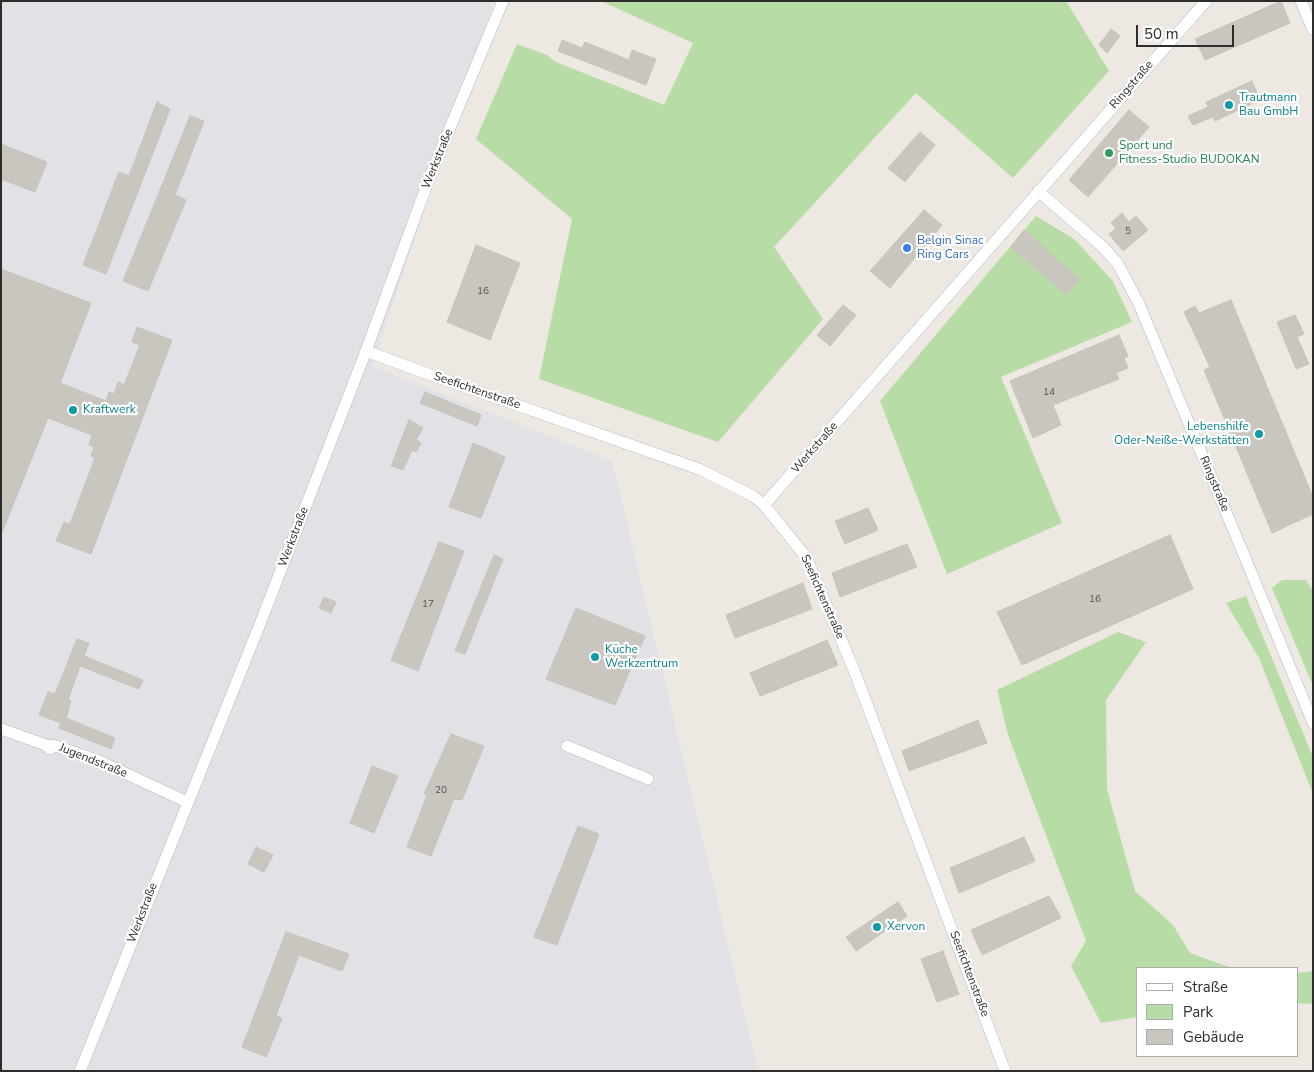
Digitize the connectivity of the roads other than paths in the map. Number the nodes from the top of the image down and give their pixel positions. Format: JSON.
{"nodes":[{"id":1,"x":503,"y":1,"type":"edge"},
{"id":2,"x":1206,"y":1,"type":"edge"},
{"id":3,"x":1301,"y":1,"type":"edge"},
{"id":4,"x":1313,"y":30,"type":"edge"},
{"id":5,"x":1038,"y":191,"type":"junction"},
{"id":6,"x":366,"y":350,"type":"junction"},
{"id":7,"x":865,"y":391,"type":"joint"},
{"id":8,"x":764,"y":505,"type":"junction"},
{"id":9,"x":1313,"y":724,"type":"edge"},
{"id":10,"x":1,"y":729,"type":"edge"},
{"id":11,"x":567,"y":746,"type":"dead end"},
{"id":12,"x":648,"y":779,"type":"dead end"},
{"id":13,"x":187,"y":802,"type":"junction"},
{"id":14,"x":80,"y":1071,"type":"edge"},
{"id":15,"x":1005,"y":1071,"type":"edge"}],
"edges":[{"from":1,"to":6,"type":"street","name":"Werkstraße"},
{"from":2,"to":5,"type":"street","name":"Ringstraße"},
{"from":3,"to":4,"type":"street"},
{"from":5,"to":7,"type":"street","name":"Ringstraße"},
{"from":5,"to":9,"type":"street","name":"Ringstraße"},
{"from":6,"to":8,"type":"street","name":"Seefichtenstraße"},
{"from":6,"to":13,"type":"street","name":"Werkstraße"},
{"from":7,"to":8,"type":"street","name":"Werkstraße"},
{"from":8,"to":15,"type":"street","name":"Seefichtenstraße"},
{"from":10,"to":13,"type":"street","name":"Jugendstraße"},
{"from":11,"to":12,"type":"street"},
{"from":13,"to":14,"type":"street","name":"Werkstraße"}]}
